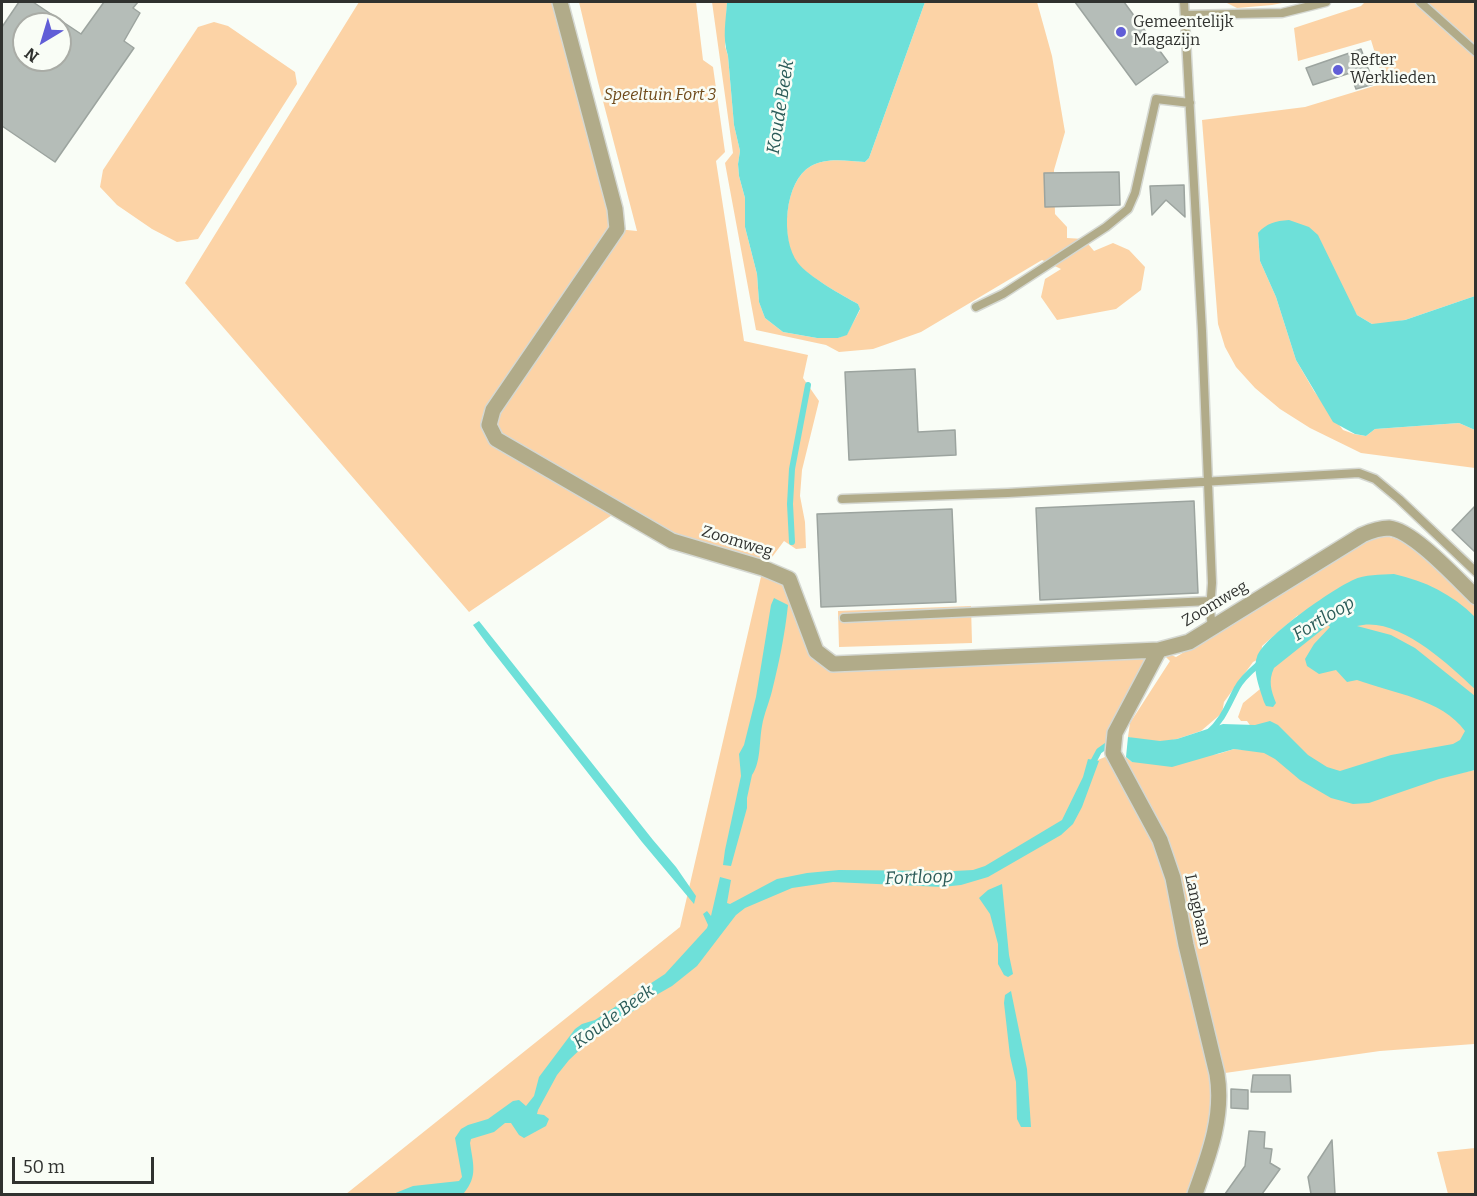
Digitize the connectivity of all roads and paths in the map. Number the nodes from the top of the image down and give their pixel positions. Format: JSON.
{"nodes":[{"id":1,"x":560,"y":2,"type":"edge"},
{"id":2,"x":1184,"y":2,"type":"edge"},
{"id":3,"x":1326,"y":2,"type":"edge"},
{"id":4,"x":1420,"y":2,"type":"edge"},
{"id":5,"x":1185,"y":15,"type":"junction"},
{"id":6,"x":1476,"y":52,"type":"edge"},
{"id":7,"x":1190,"y":103,"type":"junction"},
{"id":8,"x":976,"y":307,"type":"dead end"},
{"id":9,"x":1208,"y":481,"type":"junction"},
{"id":10,"x":842,"y":499,"type":"dead end"},
{"id":11,"x":1476,"y":572,"type":"edge"},
{"id":12,"x":1476,"y":597,"type":"edge"},
{"id":13,"x":1210,"y":601,"type":"junction"},
{"id":14,"x":844,"y":618,"type":"dead end"},
{"id":15,"x":1212,"y":628,"type":"junction"},
{"id":16,"x":1159,"y":650,"type":"junction"},
{"id":17,"x":1195,"y":1194,"type":"edge"}],
"edges":[{"from":1,"to":16,"type":"street","name":"Zoomweg"},
{"from":2,"to":5,"type":"lane"},
{"from":3,"to":5,"type":"lane"},
{"from":4,"to":6,"type":"lane"},
{"from":5,"to":7,"type":"lane"},
{"from":7,"to":8,"type":"lane"},
{"from":7,"to":9,"type":"lane"},
{"from":9,"to":10,"type":"lane"},
{"from":9,"to":11,"type":"lane"},
{"from":9,"to":13,"type":"lane"},
{"from":12,"to":15,"type":"street","name":"Zoomweg"},
{"from":13,"to":14,"type":"lane"},
{"from":13,"to":15,"type":"lane"},
{"from":15,"to":16,"type":"street","name":"Zoomweg"},
{"from":16,"to":17,"type":"street","name":"Langbaan"}]}
